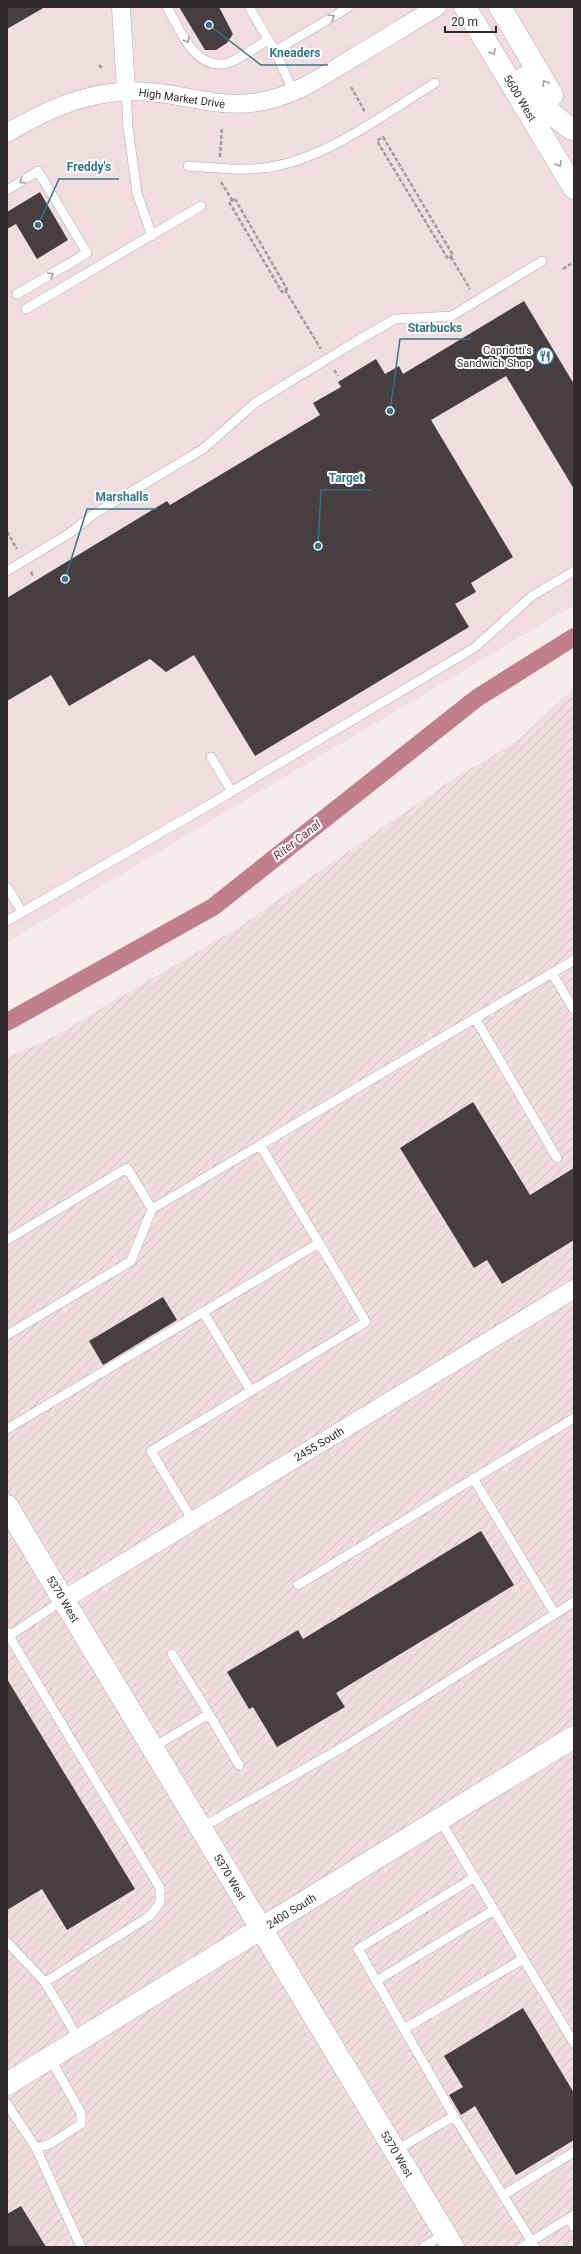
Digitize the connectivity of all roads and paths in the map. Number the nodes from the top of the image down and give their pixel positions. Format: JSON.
{"nodes":[{"id":1,"x":121,"y":7,"type":"edge"},
{"id":2,"x":167,"y":7,"type":"edge"},
{"id":3,"x":249,"y":7,"type":"edge"},
{"id":4,"x":349,"y":7,"type":"edge"},
{"id":5,"x":437,"y":7,"type":"edge"},
{"id":6,"x":465,"y":7,"type":"edge"},
{"id":7,"x":482,"y":7,"type":"edge"},
{"id":8,"x":500,"y":7,"type":"edge"},
{"id":9,"x":268,"y":40,"type":"junction"},
{"id":10,"x":275,"y":51,"type":"junction"},
{"id":11,"x":99,"y":66,"type":"dead end"},
{"id":12,"x":102,"y":68,"type":"dead end"},
{"id":13,"x":435,"y":83,"type":"dead end"},
{"id":14,"x":350,"y":87,"type":"dead end"},
{"id":15,"x":126,"y":90,"type":"junction"},
{"id":16,"x":293,"y":91,"type":"junction"},
{"id":17,"x":366,"y":114,"type":"dead end"},
{"id":18,"x":222,"y":127,"type":"dead end"},
{"id":19,"x":573,"y":130,"type":"edge"},
{"id":20,"x":7,"y":133,"type":"edge"},
{"id":21,"x":220,"y":157,"type":"dead end"},
{"id":22,"x":188,"y":166,"type":"dead end"},
{"id":23,"x":220,"y":179,"type":"dead end"},
{"id":24,"x":574,"y":188,"type":"edge"},
{"id":25,"x":7,"y":190,"type":"edge"},
{"id":26,"x":232,"y":200,"type":"junction"},
{"id":27,"x":201,"y":206,"type":"dead end"},
{"id":28,"x":152,"y":236,"type":"junction"},
{"id":29,"x":451,"y":257,"type":"junction"},
{"id":30,"x":542,"y":261,"type":"dead end"},
{"id":31,"x":574,"y":262,"type":"edge"},
{"id":32,"x":563,"y":269,"type":"dead end"},
{"id":33,"x":470,"y":289,"type":"dead end"},
{"id":34,"x":285,"y":290,"type":"junction"},
{"id":35,"x":17,"y":294,"type":"dead end"},
{"id":36,"x":26,"y":309,"type":"dead end"},
{"id":37,"x":321,"y":349,"type":"dead end"},
{"id":38,"x":334,"y":370,"type":"dead end"},
{"id":39,"x":338,"y":376,"type":"dead end"},
{"id":40,"x":7,"y":532,"type":"edge"},
{"id":41,"x":17,"y":549,"type":"dead end"},
{"id":42,"x":7,"y":571,"type":"edge"},
{"id":43,"x":574,"y":571,"type":"edge"},
{"id":44,"x":31,"y":572,"type":"dead end"},
{"id":45,"x":33,"y":576,"type":"dead end"},
{"id":46,"x":211,"y":757,"type":"dead end"},
{"id":47,"x":232,"y":792,"type":"junction"},
{"id":48,"x":7,"y":887,"type":"edge"},
{"id":49,"x":22,"y":912,"type":"junction"},
{"id":50,"x":7,"y":921,"type":"edge"},
{"id":51,"x":574,"y":960,"type":"edge"},
{"id":52,"x":552,"y":973,"type":"junction"},
{"id":53,"x":574,"y":1010,"type":"edge"},
{"id":54,"x":475,"y":1018,"type":"junction"},
{"id":55,"x":260,"y":1145,"type":"junction"},
{"id":56,"x":557,"y":1158,"type":"dead end"},
{"id":57,"x":152,"y":1209,"type":"junction"},
{"id":58,"x":7,"y":1240,"type":"edge"},
{"id":59,"x":319,"y":1244,"type":"junction"},
{"id":60,"x":574,"y":1289,"type":"edge"},
{"id":61,"x":203,"y":1312,"type":"junction"},
{"id":62,"x":7,"y":1335,"type":"edge"},
{"id":63,"x":251,"y":1391,"type":"junction"},
{"id":64,"x":574,"y":1418,"type":"edge"},
{"id":65,"x":7,"y":1429,"type":"edge"},
{"id":66,"x":473,"y":1478,"type":"junction"},
{"id":67,"x":7,"y":1506,"type":"edge"},
{"id":68,"x":193,"y":1521,"type":"junction"},
{"id":69,"x":298,"y":1585,"type":"dead end"},
{"id":70,"x":64,"y":1600,"type":"junction"},
{"id":71,"x":574,"y":1602,"type":"edge"},
{"id":72,"x":555,"y":1614,"type":"junction"},
{"id":73,"x":8,"y":1634,"type":"edge"},
{"id":74,"x":172,"y":1654,"type":"dead end"},
{"id":75,"x":209,"y":1714,"type":"junction"},
{"id":76,"x":574,"y":1737,"type":"edge"},
{"id":77,"x":152,"y":1748,"type":"junction"},
{"id":78,"x":239,"y":1765,"type":"dead end"},
{"id":79,"x":440,"y":1820,"type":"junction"},
{"id":80,"x":200,"y":1828,"type":"junction"},
{"id":81,"x":475,"y":1878,"type":"junction"},
{"id":82,"x":494,"y":1910,"type":"junction"},
{"id":83,"x":261,"y":1929,"type":"junction"},
{"id":84,"x":7,"y":1942,"type":"edge"},
{"id":85,"x":523,"y":1959,"type":"junction"},
{"id":86,"x":376,"y":1981,"type":"junction"},
{"id":87,"x":45,"y":1982,"type":"junction"},
{"id":88,"x":404,"y":2029,"type":"junction"},
{"id":89,"x":80,"y":2040,"type":"junction"},
{"id":90,"x":574,"y":2043,"type":"edge"},
{"id":91,"x":50,"y":2058,"type":"junction"},
{"id":92,"x":7,"y":2084,"type":"edge"},
{"id":93,"x":7,"y":2104,"type":"edge"},
{"id":94,"x":454,"y":2116,"type":"junction"},
{"id":95,"x":36,"y":2148,"type":"junction"},
{"id":96,"x":395,"y":2151,"type":"junction"},
{"id":97,"x":574,"y":2152,"type":"edge"},
{"id":98,"x":503,"y":2195,"type":"junction"},
{"id":99,"x":571,"y":2216,"type":"edge"},
{"id":100,"x":574,"y":2227,"type":"edge"},
{"id":101,"x":448,"y":2240,"type":"edge"},
{"id":102,"x":533,"y":2244,"type":"edge"},
{"id":103,"x":81,"y":2247,"type":"edge"},
{"id":104,"x":423,"y":2247,"type":"edge"},
{"id":105,"x":522,"y":2247,"type":"edge"}],
"edges":[{"from":1,"to":15,"type":"street"},
{"from":2,"to":9,"type":"lane","one_way":true},
{"from":3,"to":9,"type":"lane"},
{"from":10,"to":4,"type":"lane","one_way":true},
{"from":5,"to":16,"type":"street","name":"High Market Drive"},
{"from":6,"to":24,"type":"street","name":"5600 West","one_way":true},
{"from":7,"to":19,"type":"street"},
{"from":19,"to":8,"type":"street","one_way":true},
{"from":9,"to":10,"type":"lane"},
{"from":10,"to":16,"type":"lane"},
{"from":11,"to":12,"type":"path"},
{"from":13,"to":22,"type":"lane"},
{"from":14,"to":17,"type":"path"},
{"from":15,"to":16,"type":"street","name":"High Market Drive"},
{"from":15,"to":20,"type":"street","name":"High Market Drive"},
{"from":15,"to":28,"type":"lane"},
{"from":18,"to":21,"type":"path"},
{"from":23,"to":26,"type":"path"},
{"from":35,"to":25,"type":"lane","one_way":true},
{"from":26,"to":34,"type":"path"},
{"from":26,"to":34,"type":"path"},
{"from":27,"to":28,"type":"lane"},
{"from":28,"to":36,"type":"lane"},
{"from":29,"to":29,"type":"path"},
{"from":29,"to":33,"type":"path"},
{"from":30,"to":42,"type":"lane"},
{"from":31,"to":32,"type":"path"},
{"from":34,"to":37,"type":"path"},
{"from":38,"to":39,"type":"path"},
{"from":40,"to":41,"type":"path"},
{"from":43,"to":47,"type":"lane"},
{"from":44,"to":45,"type":"path"},
{"from":46,"to":47,"type":"lane"},
{"from":47,"to":49,"type":"lane"},
{"from":48,"to":49,"type":"lane"},
{"from":49,"to":50,"type":"lane"},
{"from":51,"to":52,"type":"lane"},
{"from":52,"to":53,"type":"lane"},
{"from":52,"to":54,"type":"lane"},
{"from":54,"to":55,"type":"lane"},
{"from":54,"to":56,"type":"lane"},
{"from":55,"to":57,"type":"lane"},
{"from":55,"to":59,"type":"lane"},
{"from":57,"to":58,"type":"lane"},
{"from":57,"to":62,"type":"lane"},
{"from":59,"to":61,"type":"lane"},
{"from":59,"to":63,"type":"lane"},
{"from":60,"to":68,"type":"street","name":"2455 South"},
{"from":61,"to":63,"type":"lane"},
{"from":61,"to":65,"type":"lane"},
{"from":63,"to":68,"type":"lane"},
{"from":64,"to":66,"type":"lane"},
{"from":66,"to":69,"type":"lane"},
{"from":66,"to":72,"type":"lane"},
{"from":67,"to":70,"type":"street","name":"5370 West"},
{"from":68,"to":70,"type":"street","name":"2455 South"},
{"from":70,"to":73,"type":"lane"},
{"from":70,"to":77,"type":"street","name":"5370 West"},
{"from":71,"to":72,"type":"lane"},
{"from":72,"to":80,"type":"lane"},
{"from":73,"to":87,"type":"lane"},
{"from":74,"to":75,"type":"lane"},
{"from":75,"to":77,"type":"lane"},
{"from":75,"to":78,"type":"lane"},
{"from":76,"to":79,"type":"street","name":"2400 South"},
{"from":77,"to":80,"type":"street","name":"5370 West"},
{"from":79,"to":81,"type":"lane"},
{"from":79,"to":83,"type":"street","name":"2400 South"},
{"from":80,"to":83,"type":"street","name":"5370 West"},
{"from":81,"to":82,"type":"lane"},
{"from":81,"to":86,"type":"lane"},
{"from":82,"to":85,"type":"lane"},
{"from":82,"to":86,"type":"lane"},
{"from":83,"to":89,"type":"street","name":"2400 South"},
{"from":83,"to":96,"type":"street","name":"5370 West"},
{"from":84,"to":87,"type":"lane"},
{"from":85,"to":88,"type":"lane"},
{"from":85,"to":90,"type":"lane"},
{"from":86,"to":88,"type":"lane"},
{"from":87,"to":89,"type":"lane"},
{"from":88,"to":94,"type":"lane"},
{"from":89,"to":91,"type":"street","name":"2400 South"},
{"from":91,"to":92,"type":"street","name":"2400 South"},
{"from":91,"to":95,"type":"lane"},
{"from":93,"to":95,"type":"lane"},
{"from":94,"to":96,"type":"lane"},
{"from":94,"to":98,"type":"lane"},
{"from":95,"to":103,"type":"lane"},
{"from":96,"to":101,"type":"street","name":"5370 West"},
{"from":97,"to":98,"type":"lane"},
{"from":98,"to":102,"type":"lane"},
{"from":99,"to":100,"type":"lane"},
{"from":99,"to":102,"type":"lane"},
{"from":101,"to":104,"type":"lane"},
{"from":102,"to":105,"type":"lane"}]}
